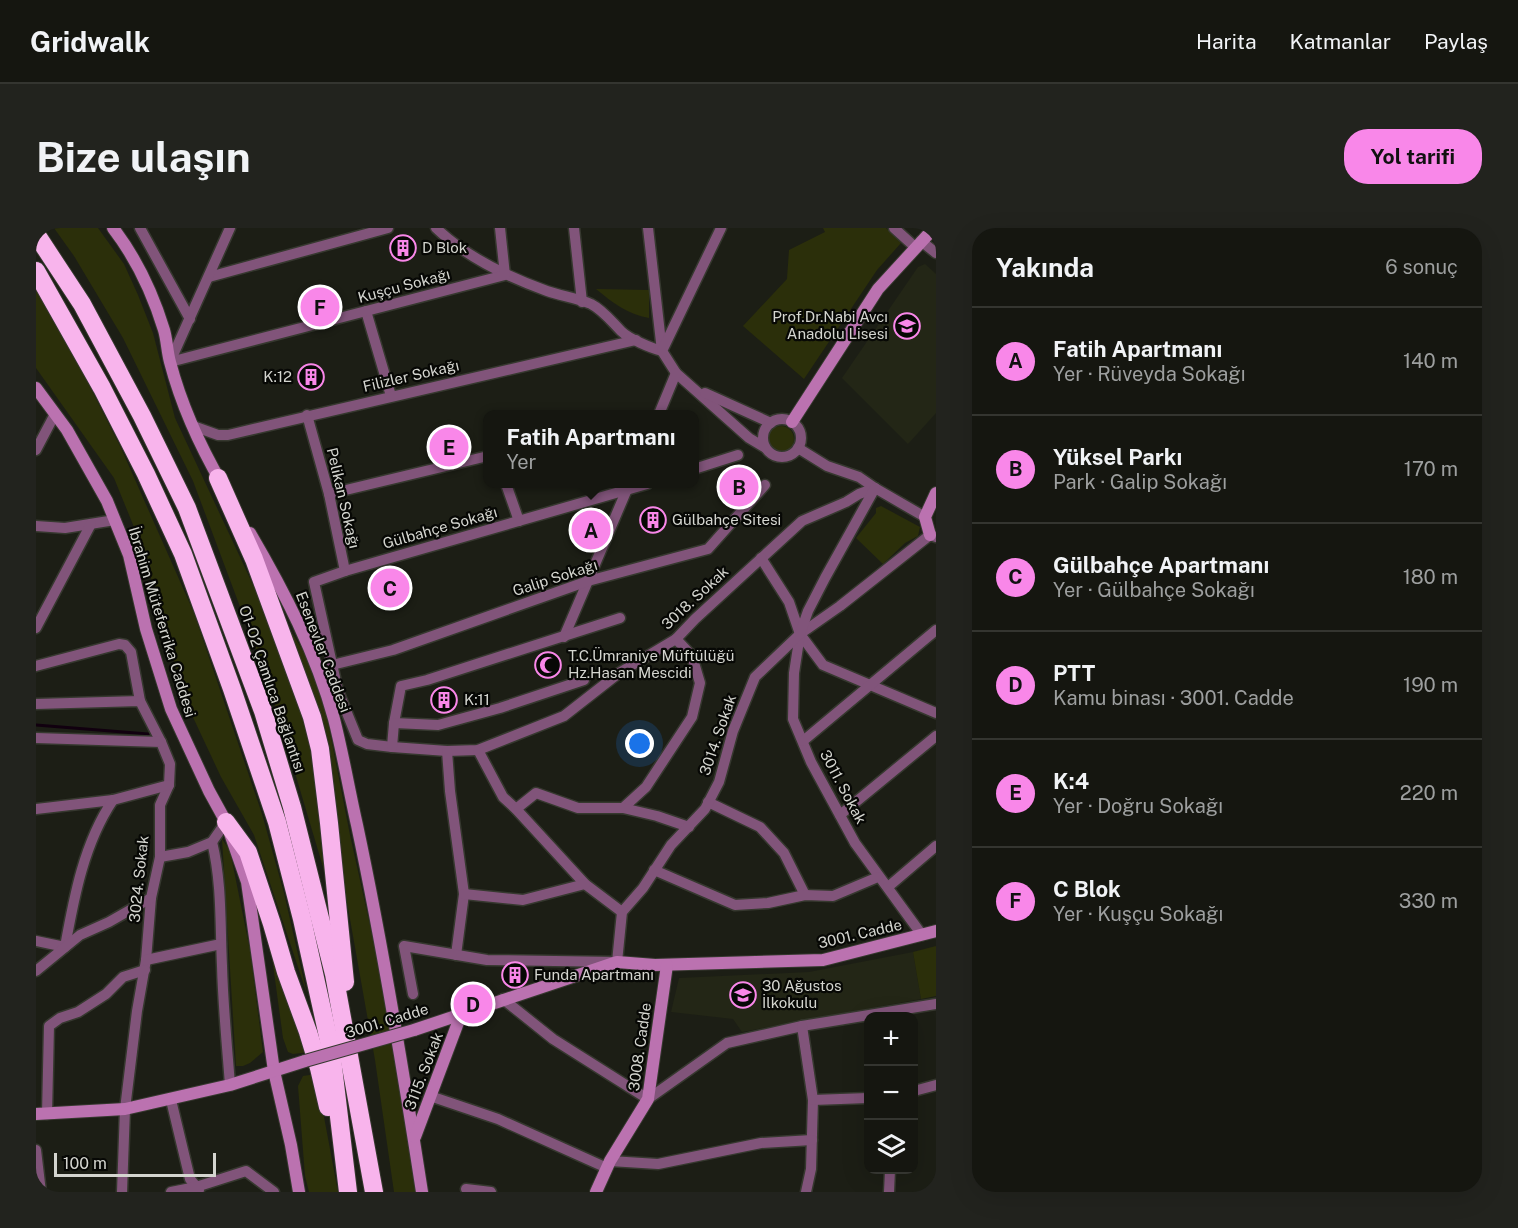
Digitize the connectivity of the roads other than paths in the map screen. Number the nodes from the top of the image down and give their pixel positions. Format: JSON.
{"nodes":[{"id":1,"x":113,"y":228,"type":"edge"},
{"id":2,"x":140,"y":228,"type":"edge"},
{"id":3,"x":230,"y":228,"type":"edge"},
{"id":4,"x":388,"y":228,"type":"edge"},
{"id":5,"x":436,"y":228,"type":"edge"},
{"id":6,"x":500,"y":228,"type":"edge"},
{"id":7,"x":574,"y":228,"type":"edge"},
{"id":8,"x":648,"y":228,"type":"edge"},
{"id":9,"x":721,"y":228,"type":"edge"},
{"id":10,"x":894,"y":228,"type":"edge"},
{"id":11,"x":934,"y":228,"type":"edge"},
{"id":12,"x":36,"y":234,"type":"edge"},
{"id":13,"x":918,"y":244,"type":"junction"},
{"id":14,"x":936,"y":253,"type":"edge"},
{"id":15,"x":36,"y":271,"type":"edge"},
{"id":16,"x":505,"y":274,"type":"junction"},
{"id":17,"x":209,"y":277,"type":"junction"},
{"id":18,"x":582,"y":302,"type":"junction"},
{"id":19,"x":366,"y":311,"type":"junction"},
{"id":20,"x":190,"y":319,"type":"junction"},
{"id":21,"x":636,"y":340,"type":"junction"},
{"id":22,"x":662,"y":351,"type":"junction"},
{"id":23,"x":170,"y":362,"type":"junction"},
{"id":24,"x":676,"y":373,"type":"junction"},
{"id":25,"x":36,"y":388,"type":"edge"},
{"id":26,"x":696,"y":390,"type":"junction"},
{"id":27,"x":391,"y":396,"type":"junction"},
{"id":28,"x":661,"y":410,"type":"edge"},
{"id":29,"x":55,"y":414,"type":"junction"},
{"id":30,"x":307,"y":416,"type":"junction"},
{"id":31,"x":792,"y":422,"type":"junction"},
{"id":32,"x":771,"y":423,"type":"junction"},
{"id":33,"x":193,"y":426,"type":"junction"},
{"id":34,"x":764,"y":447,"type":"junction"},
{"id":35,"x":798,"y":448,"type":"junction"},
{"id":36,"x":36,"y":450,"type":"edge"},
{"id":37,"x":738,"y":455,"type":"dead end"},
{"id":38,"x":483,"y":457,"type":"edge"},
{"id":39,"x":699,"y":467,"type":"edge"},
{"id":40,"x":218,"y":478,"type":"junction"},
{"id":41,"x":765,"y":485,"type":"dead end"},
{"id":42,"x":508,"y":488,"type":"edge"},
{"id":43,"x":625,"y":488,"type":"edge"},
{"id":44,"x":628,"y":488,"type":"edge"},
{"id":45,"x":875,"y":488,"type":"junction"},
{"id":46,"x":936,"y":493,"type":"edge"},
{"id":47,"x":329,"y":494,"type":"junction"},
{"id":48,"x":925,"y":517,"type":"junction"},
{"id":49,"x":115,"y":520,"type":"junction"},
{"id":50,"x":519,"y":521,"type":"junction"},
{"id":51,"x":91,"y":524,"type":"junction"},
{"id":52,"x":36,"y":526,"type":"edge"},
{"id":53,"x":933,"y":536,"type":"edge"},
{"id":54,"x":761,"y":558,"type":"junction"},
{"id":55,"x":345,"y":571,"type":"junction"},
{"id":56,"x":588,"y":581,"type":"junction"},
{"id":57,"x":620,"y":618,"type":"dead end"},
{"id":58,"x":36,"y":628,"type":"edge"},
{"id":59,"x":936,"y":630,"type":"edge"},
{"id":60,"x":800,"y":634,"type":"junction"},
{"id":61,"x":564,"y":638,"type":"junction"},
{"id":62,"x":676,"y":639,"type":"junction"},
{"id":63,"x":332,"y":665,"type":"junction"},
{"id":64,"x":36,"y":666,"type":"edge"},
{"id":65,"x":584,"y":680,"type":"dead end"},
{"id":66,"x":870,"y":685,"type":"junction"},
{"id":67,"x":140,"y":701,"type":"junction"},
{"id":68,"x":36,"y":704,"type":"edge"},
{"id":69,"x":936,"y":714,"type":"edge"},
{"id":70,"x":394,"y":723,"type":"junction"},
{"id":71,"x":936,"y":736,"type":"edge"},
{"id":72,"x":36,"y":738,"type":"edge"},
{"id":73,"x":358,"y":740,"type":"joint"},
{"id":74,"x":803,"y":741,"type":"junction"},
{"id":75,"x":161,"y":742,"type":"junction"},
{"id":76,"x":392,"y":747,"type":"junction"},
{"id":77,"x":478,"y":750,"type":"junction"},
{"id":78,"x":447,"y":751,"type":"junction"},
{"id":79,"x":169,"y":785,"type":"junction"},
{"id":80,"x":113,"y":800,"type":"junction"},
{"id":81,"x":708,"y":802,"type":"junction"},
{"id":82,"x":623,"y":808,"type":"junction"},
{"id":83,"x":36,"y":809,"type":"edge"},
{"id":84,"x":516,"y":809,"type":"junction"},
{"id":85,"x":840,"y":815,"type":"junction"},
{"id":86,"x":226,"y":822,"type":"junction"},
{"id":87,"x":689,"y":827,"type":"junction"},
{"id":88,"x":212,"y":843,"type":"junction"},
{"id":89,"x":936,"y":846,"type":"edge"},
{"id":90,"x":160,"y":857,"type":"junction"},
{"id":91,"x":654,"y":870,"type":"junction"},
{"id":92,"x":878,"y":877,"type":"junction"},
{"id":93,"x":585,"y":885,"type":"junction"},
{"id":94,"x":888,"y":886,"type":"junction"},
{"id":95,"x":464,"y":894,"type":"junction"},
{"id":96,"x":805,"y":895,"type":"junction"},
{"id":97,"x":151,"y":898,"type":"junction"},
{"id":98,"x":622,"y":912,"type":"junction"},
{"id":99,"x":936,"y":932,"type":"edge"},
{"id":100,"x":922,"y":935,"type":"junction"},
{"id":101,"x":36,"y":941,"type":"edge"},
{"id":102,"x":221,"y":944,"type":"junction"},
{"id":103,"x":65,"y":947,"type":"junction"},
{"id":104,"x":456,"y":955,"type":"junction"},
{"id":105,"x":617,"y":962,"type":"junction"},
{"id":106,"x":146,"y":965,"type":"junction"},
{"id":107,"x":668,"y":965,"type":"junction"},
{"id":108,"x":36,"y":971,"type":"edge"},
{"id":109,"x":413,"y":994,"type":"dead end"},
{"id":110,"x":503,"y":999,"type":"junction"},
{"id":111,"x":936,"y":1004,"type":"edge"},
{"id":112,"x":462,"y":1012,"type":"junction"},
{"id":113,"x":802,"y":1026,"type":"junction"},
{"id":114,"x":274,"y":1071,"type":"junction"},
{"id":115,"x":353,"y":1074,"type":"junction"},
{"id":116,"x":230,"y":1085,"type":"junction"},
{"id":117,"x":936,"y":1085,"type":"edge"},
{"id":118,"x":918,"y":1091,"type":"edge"},
{"id":119,"x":430,"y":1096,"type":"junction"},
{"id":120,"x":864,"y":1098,"type":"edge"},
{"id":121,"x":648,"y":1099,"type":"junction"},
{"id":122,"x":171,"y":1100,"type":"junction"},
{"id":123,"x":813,"y":1100,"type":"junction"},
{"id":124,"x":124,"y":1109,"type":"junction"},
{"id":125,"x":41,"y":1114,"type":"edge"},
{"id":126,"x":812,"y":1140,"type":"junction"},
{"id":127,"x":414,"y":1141,"type":"junction"},
{"id":128,"x":36,"y":1150,"type":"edge"},
{"id":129,"x":609,"y":1165,"type":"junction"},
{"id":130,"x":890,"y":1174,"type":"edge"},
{"id":131,"x":466,"y":1189,"type":"dead end"},
{"id":132,"x":198,"y":1190,"type":"edge"},
{"id":133,"x":41,"y":1192,"type":"edge"},
{"id":134,"x":122,"y":1192,"type":"edge"},
{"id":135,"x":171,"y":1192,"type":"edge"},
{"id":136,"x":274,"y":1192,"type":"edge"},
{"id":137,"x":299,"y":1192,"type":"edge"},
{"id":138,"x":347,"y":1192,"type":"edge"},
{"id":139,"x":374,"y":1192,"type":"edge"},
{"id":140,"x":422,"y":1192,"type":"edge"},
{"id":141,"x":491,"y":1192,"type":"edge"},
{"id":142,"x":597,"y":1192,"type":"edge"},
{"id":143,"x":806,"y":1192,"type":"edge"},
{"id":144,"x":890,"y":1192,"type":"edge"}],
"edges":[{"from":1,"to":23,"type":"main road","name":"Esenevler Caddesi"},
{"from":2,"to":20,"type":"street"},
{"from":3,"to":17,"type":"street"},
{"from":4,"to":17,"type":"street"},
{"from":5,"to":16,"type":"street"},
{"from":6,"to":16,"type":"street"},
{"from":7,"to":18,"type":"street"},
{"from":8,"to":22,"type":"street"},
{"from":9,"to":22,"type":"street"},
{"from":10,"to":13,"type":"street"},
{"from":11,"to":13,"type":"main road"},
{"from":12,"to":115,"type":"highway","name":"O1-O2 Çamlıca Bağlantısı"},
{"from":13,"to":14,"type":"street"},
{"from":13,"to":31,"type":"main road"},
{"from":15,"to":138,"type":"highway"},
{"from":16,"to":18,"type":"street"},
{"from":16,"to":19,"type":"street","name":"Kuşçu Sokağı"},
{"from":17,"to":20,"type":"street"},
{"from":18,"to":21,"type":"street"},
{"from":19,"to":23,"type":"street","name":"Kuşçu Sokağı"},
{"from":19,"to":27,"type":"street"},
{"from":20,"to":23,"type":"street"},
{"from":21,"to":22,"type":"street"},
{"from":21,"to":27,"type":"street","name":"Filizler Sokağı"},
{"from":22,"to":24,"type":"street"},
{"from":23,"to":33,"type":"main road","name":"Esenevler Caddesi"},
{"from":24,"to":26,"type":"street"},
{"from":24,"to":28,"type":"street"},
{"from":25,"to":29,"type":"main road","name":"İbrahim Müteferrika Caddesi"},
{"from":26,"to":32,"type":"street"},
{"from":26,"to":34,"type":"street"},
{"from":27,"to":30,"type":"street","name":"Filizler Sokağı"},
{"from":29,"to":36,"type":"street"},
{"from":29,"to":49,"type":"main road","name":"İbrahim Müteferrika Caddesi"},
{"from":30,"to":33,"type":"street","name":"Filizler Sokağı"},
{"from":30,"to":47,"type":"street","name":"Pelikan Sokağı"},
{"from":31,"to":32,"type":"street"},
{"from":31,"to":35,"type":"street"},
{"from":32,"to":34,"type":"street"},
{"from":33,"to":40,"type":"main road","name":"Esenevler Caddesi"},
{"from":34,"to":35,"type":"street"},
{"from":35,"to":45,"type":"street"},
{"from":37,"to":39,"type":"street"},
{"from":38,"to":47,"type":"street"},
{"from":40,"to":115,"type":"highway"},
{"from":40,"to":127,"type":"main road","name":"Esenevler Caddesi"},
{"from":41,"to":56,"type":"street","name":"Galip Sokağı"},
{"from":42,"to":50,"type":"street"},
{"from":43,"to":50,"type":"street","name":"Gülbahçe Sokağı"},
{"from":44,"to":56,"type":"street"},
{"from":45,"to":48,"type":"street"},
{"from":45,"to":54,"type":"street","name":"3018. Sokak"},
{"from":45,"to":60,"type":"street","name":"3014. Sokak"},
{"from":46,"to":48,"type":"main road"},
{"from":47,"to":55,"type":"street","name":"Pelikan Sokağı"},
{"from":48,"to":53,"type":"main road"},
{"from":49,"to":51,"type":"street"},
{"from":49,"to":86,"type":"main road","name":"İbrahim Müteferrika Caddesi"},
{"from":50,"to":55,"type":"street","name":"Gülbahçe Sokağı"},
{"from":51,"to":52,"type":"street"},
{"from":51,"to":58,"type":"street"},
{"from":53,"to":60,"type":"street"},
{"from":54,"to":60,"type":"street"},
{"from":54,"to":62,"type":"street","name":"3018. Sokak"},
{"from":55,"to":63,"type":"street","name":"Pelikan Sokağı"},
{"from":56,"to":61,"type":"street"},
{"from":56,"to":63,"type":"street","name":"Galip Sokağı"},
{"from":57,"to":61,"type":"street"},
{"from":59,"to":66,"type":"street"},
{"from":60,"to":66,"type":"street"},
{"from":60,"to":74,"type":"street","name":"3011. Sokak"},
{"from":60,"to":81,"type":"street","name":"3014. Sokak"},
{"from":61,"to":70,"type":"street"},
{"from":62,"to":77,"type":"street","name":"3018. Sokak"},
{"from":62,"to":82,"type":"street"},
{"from":63,"to":73,"type":"street","name":"Pelikan Sokağı"},
{"from":64,"to":67,"type":"street","name":"3024. Sokak"},
{"from":65,"to":70,"type":"street"},
{"from":66,"to":69,"type":"street"},
{"from":66,"to":74,"type":"street"},
{"from":67,"to":68,"type":"street"},
{"from":67,"to":75,"type":"street","name":"3024. Sokak"},
{"from":70,"to":76,"type":"street"},
{"from":71,"to":85,"type":"street"},
{"from":72,"to":75,"type":"street"},
{"from":73,"to":76,"type":"street","name":"3018. Sokak"},
{"from":74,"to":85,"type":"street","name":"3011. Sokak"},
{"from":75,"to":79,"type":"street","name":"3024. Sokak"},
{"from":76,"to":78,"type":"street","name":"3018. Sokak"},
{"from":77,"to":78,"type":"street","name":"3018. Sokak"},
{"from":77,"to":84,"type":"street"},
{"from":78,"to":95,"type":"street"},
{"from":79,"to":80,"type":"street"},
{"from":79,"to":90,"type":"street","name":"3024. Sokak"},
{"from":80,"to":83,"type":"street"},
{"from":80,"to":103,"type":"street"},
{"from":81,"to":87,"type":"street","name":"3014. Sokak"},
{"from":81,"to":96,"type":"street"},
{"from":82,"to":84,"type":"street"},
{"from":82,"to":87,"type":"street"},
{"from":84,"to":93,"type":"street"},
{"from":85,"to":92,"type":"street","name":"3011. Sokak"},
{"from":86,"to":88,"type":"street"},
{"from":86,"to":114,"type":"main road","name":"İbrahim Müteferrika Caddesi"},
{"from":86,"to":138,"type":"highway"},
{"from":87,"to":91,"type":"street","name":"3014. Sokak"},
{"from":88,"to":90,"type":"street"},
{"from":88,"to":102,"type":"street"},
{"from":89,"to":94,"type":"street"},
{"from":90,"to":97,"type":"street","name":"3024. Sokak"},
{"from":91,"to":96,"type":"street"},
{"from":91,"to":98,"type":"street","name":"3014. Sokak"},
{"from":92,"to":94,"type":"street","name":"3011. Sokak"},
{"from":92,"to":96,"type":"street"},
{"from":93,"to":95,"type":"street"},
{"from":93,"to":98,"type":"street"},
{"from":94,"to":100,"type":"street","name":"3011. Sokak"},
{"from":95,"to":104,"type":"street"},
{"from":97,"to":103,"type":"street"},
{"from":97,"to":106,"type":"street","name":"3024. Sokak"},
{"from":98,"to":105,"type":"street"},
{"from":99,"to":100,"type":"main road","name":"3001. Cadde"},
{"from":100,"to":107,"type":"main road","name":"3001. Cadde"},
{"from":101,"to":103,"type":"street"},
{"from":102,"to":106,"type":"street"},
{"from":102,"to":116,"type":"street"},
{"from":103,"to":108,"type":"street"},
{"from":104,"to":105,"type":"street"},
{"from":104,"to":109,"type":"street"},
{"from":105,"to":107,"type":"main road","name":"3001. Cadde"},
{"from":105,"to":110,"type":"main road","name":"3001. Cadde"},
{"from":106,"to":124,"type":"street","name":"3024. Sokak"},
{"from":106,"to":125,"type":"street"},
{"from":107,"to":121,"type":"main road","name":"3008. Cadde"},
{"from":110,"to":112,"type":"main road","name":"3001. Cadde"},
{"from":110,"to":121,"type":"street"},
{"from":111,"to":113,"type":"street"},
{"from":112,"to":114,"type":"main road","name":"3001. Cadde","bridge":true},
{"from":112,"to":119,"type":"main road","name":"3115. Sokak"},
{"from":113,"to":121,"type":"street"},
{"from":113,"to":123,"type":"street"},
{"from":114,"to":116,"type":"main road","name":"3001. Cadde"},
{"from":114,"to":137,"type":"main road","name":"İbrahim Müteferrika Caddesi"},
{"from":115,"to":139,"type":"highway","name":"O1-O2 Çamlıca Bağlantısı"},
{"from":116,"to":122,"type":"main road","name":"3001. Cadde"},
{"from":117,"to":118,"type":"street"},
{"from":119,"to":127,"type":"main road","name":"3115. Sokak"},
{"from":119,"to":129,"type":"street"},
{"from":120,"to":123,"type":"street"},
{"from":121,"to":129,"type":"main road","name":"3008. Cadde"},
{"from":122,"to":124,"type":"main road","name":"3001. Cadde"},
{"from":122,"to":132,"type":"street"},
{"from":123,"to":126,"type":"street"},
{"from":124,"to":125,"type":"main road","name":"3001. Cadde"},
{"from":124,"to":134,"type":"street","name":"3024. Sokak"},
{"from":126,"to":129,"type":"street"},
{"from":126,"to":143,"type":"street"},
{"from":127,"to":140,"type":"main road","name":"Esenevler Caddesi"},
{"from":128,"to":133,"type":"street"},
{"from":129,"to":142,"type":"main road","name":"3008. Cadde"},
{"from":130,"to":144,"type":"street"},
{"from":131,"to":141,"type":"street"},
{"from":132,"to":135,"type":"street"},
{"from":132,"to":136,"type":"street"}]}
